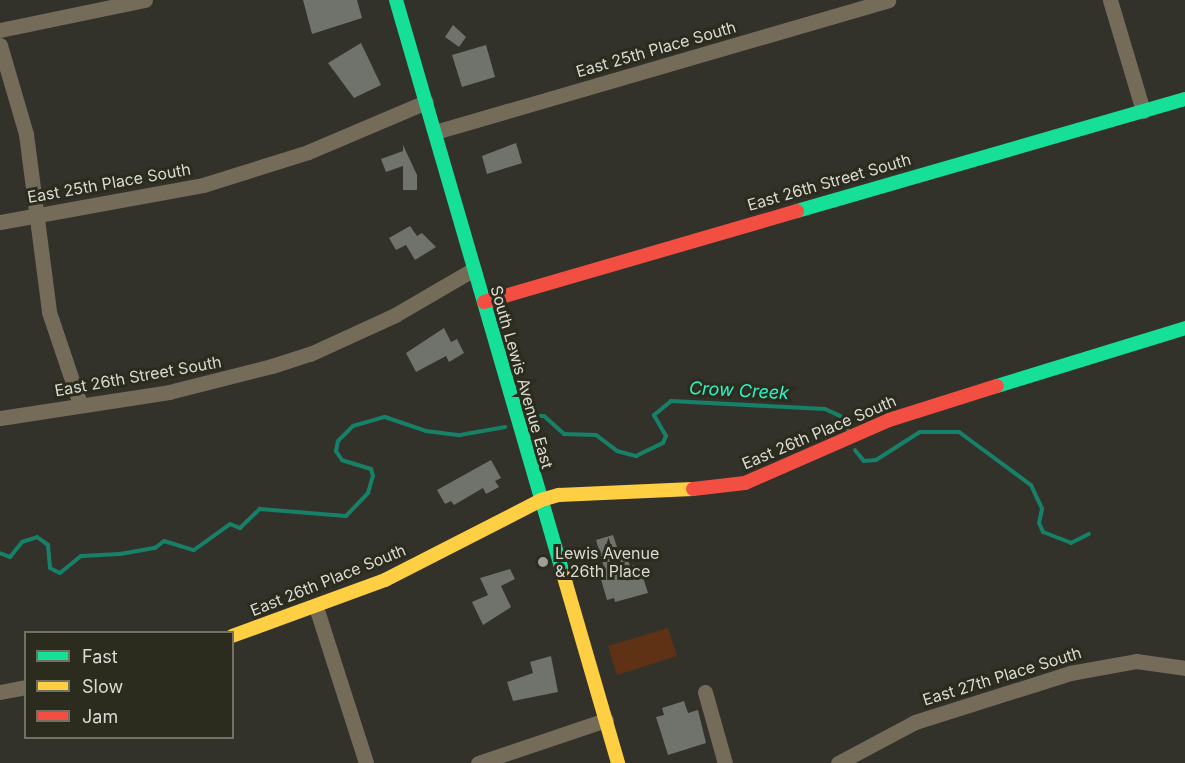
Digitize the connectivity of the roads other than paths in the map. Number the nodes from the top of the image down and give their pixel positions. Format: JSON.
{"nodes":[{"id":1,"x":145,"y":0,"type":"edge"},
{"id":2,"x":396,"y":0,"type":"edge"},
{"id":3,"x":888,"y":0,"type":"edge"},
{"id":4,"x":1110,"y":0,"type":"edge"},
{"id":5,"x":0,"y":30,"type":"edge"},
{"id":6,"x":0,"y":45,"type":"edge"},
{"id":7,"x":1185,"y":99,"type":"edge"},
{"id":8,"x":426,"y":102,"type":"junction"},
{"id":9,"x":1143,"y":111,"type":"junction"},
{"id":10,"x":435,"y":132,"type":"junction"},
{"id":11,"x":37,"y":213,"type":"junction"},
{"id":12,"x":0,"y":222,"type":"edge"},
{"id":13,"x":474,"y":269,"type":"junction"},
{"id":14,"x":484,"y":302,"type":"junction"},
{"id":15,"x":1185,"y":328,"type":"edge"},
{"id":16,"x":80,"y":404,"type":"junction"},
{"id":17,"x":0,"y":418,"type":"edge"},
{"id":18,"x":541,"y":500,"type":"junction"},
{"id":19,"x":316,"y":607,"type":"junction"},
{"id":20,"x":234,"y":635,"type":"edge"},
{"id":21,"x":1185,"y":668,"type":"edge"},
{"id":22,"x":24,"y":687,"type":"edge"},
{"id":23,"x":0,"y":692,"type":"edge"},
{"id":24,"x":705,"y":692,"type":"dead end"},
{"id":25,"x":606,"y":720,"type":"junction"},
{"id":26,"x":366,"y":763,"type":"edge"},
{"id":27,"x":478,"y":763,"type":"edge"},
{"id":28,"x":618,"y":763,"type":"edge"},
{"id":29,"x":726,"y":763,"type":"edge"},
{"id":30,"x":838,"y":763,"type":"edge"}],
"edges":[{"from":1,"to":5,"type":"street"},
{"from":2,"to":8,"type":"street","name":"South Lewis Avenue East"},
{"from":3,"to":10,"type":"street","name":"East 25th Place South"},
{"from":4,"to":9,"type":"street"},
{"from":6,"to":11,"type":"street"},
{"from":7,"to":9,"type":"street","name":"East 26th Street South"},
{"from":8,"to":10,"type":"street","name":"South Lewis Avenue East"},
{"from":8,"to":11,"type":"street","name":"East 25th Place South"},
{"from":9,"to":14,"type":"street","name":"East 26th Street South"},
{"from":10,"to":13,"type":"street","name":"South Lewis Avenue East"},
{"from":11,"to":12,"type":"street","name":"East 25th Place South"},
{"from":11,"to":16,"type":"street"},
{"from":13,"to":14,"type":"street","name":"South Lewis Avenue East"},
{"from":13,"to":16,"type":"street","name":"East 26th Street South"},
{"from":14,"to":18,"type":"street","name":"South Lewis Avenue East"},
{"from":15,"to":18,"type":"street","name":"East 26th Place South"},
{"from":16,"to":17,"type":"street","name":"East 26th Street South"},
{"from":18,"to":19,"type":"street","name":"East 26th Place South"},
{"from":18,"to":25,"type":"street","name":"South Lewis Avenue East"},
{"from":19,"to":20,"type":"street","name":"East 26th Place South"},
{"from":19,"to":26,"type":"street"},
{"from":21,"to":30,"type":"street","name":"East 27th Place South"},
{"from":22,"to":23,"type":"street"},
{"from":24,"to":29,"type":"street"},
{"from":25,"to":27,"type":"street"},
{"from":25,"to":28,"type":"street","name":"South Lewis Avenue East"}]}
